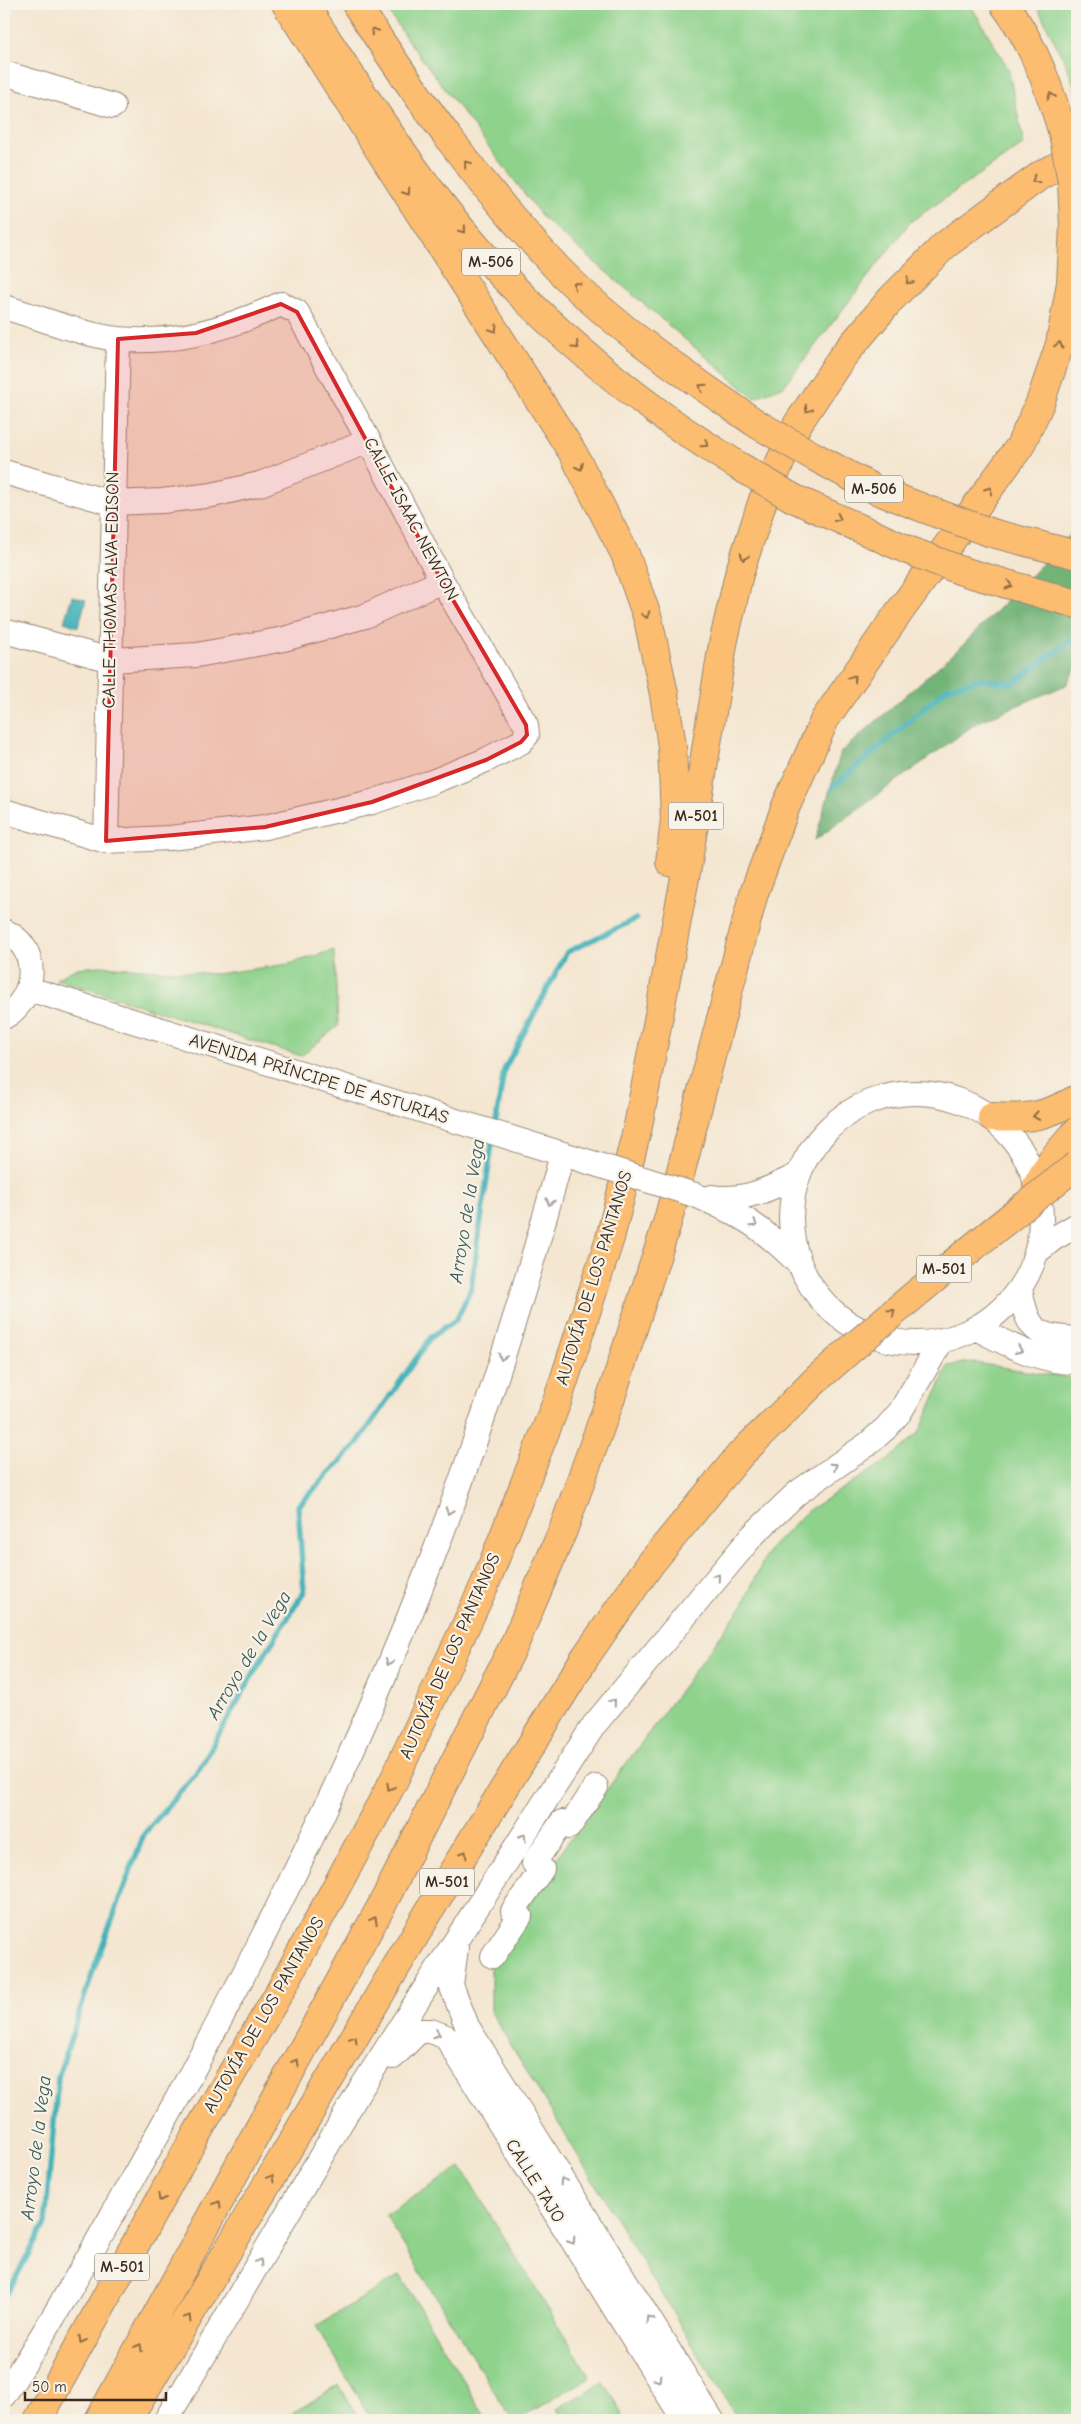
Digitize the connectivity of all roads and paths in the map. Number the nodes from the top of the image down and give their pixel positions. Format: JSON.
{"nodes":[{"id":1,"x":286,"y":4,"type":"edge"},
{"id":2,"x":304,"y":4,"type":"edge"},
{"id":3,"x":356,"y":4,"type":"edge"},
{"id":4,"x":1004,"y":4,"type":"edge"},
{"id":5,"x":4,"y":73,"type":"edge"},
{"id":6,"x":113,"y":106,"type":"dead end"},
{"id":7,"x":1071,"y":158,"type":"edge"},
{"id":8,"x":4,"y":307,"type":"edge"},
{"id":9,"x":118,"y":339,"type":"junction"},
{"id":10,"x":369,"y":441,"type":"junction"},
{"id":11,"x":4,"y":472,"type":"edge"},
{"id":12,"x":112,"y":504,"type":"junction"},
{"id":13,"x":1077,"y":555,"type":"edge"},
{"id":14,"x":442,"y":581,"type":"junction"},
{"id":15,"x":1069,"y":602,"type":"edge"},
{"id":16,"x":4,"y":630,"type":"edge"},
{"id":17,"x":110,"y":660,"type":"junction"},
{"id":18,"x":4,"y":811,"type":"edge"},
{"id":19,"x":106,"y":841,"type":"junction"},
{"id":20,"x":4,"y":931,"type":"edge"},
{"id":21,"x":29,"y":989,"type":"junction"},
{"id":22,"x":4,"y":1017,"type":"edge"},
{"id":23,"x":1077,"y":1100,"type":"edge"},
{"id":24,"x":992,"y":1117,"type":"junction"},
{"id":25,"x":638,"y":1126,"type":"junction"},
{"id":26,"x":1077,"y":1131,"type":"edge"},
{"id":27,"x":562,"y":1154,"type":"junction"},
{"id":28,"x":1077,"y":1165,"type":"edge"},
{"id":29,"x":798,"y":1175,"type":"junction"},
{"id":30,"x":1037,"y":1185,"type":"junction"},
{"id":31,"x":695,"y":1195,"type":"junction"},
{"id":32,"x":1077,"y":1225,"type":"edge"},
{"id":33,"x":1038,"y":1251,"type":"junction"},
{"id":34,"x":798,"y":1263,"type":"junction"},
{"id":35,"x":1020,"y":1288,"type":"junction"},
{"id":36,"x":976,"y":1328,"type":"junction"},
{"id":37,"x":1077,"y":1339,"type":"edge"},
{"id":38,"x":942,"y":1340,"type":"junction"},
{"id":39,"x":1077,"y":1362,"type":"edge"},
{"id":40,"x":596,"y":1787,"type":"dead end"},
{"id":41,"x":458,"y":1937,"type":"junction"},
{"id":42,"x":493,"y":1956,"type":"dead end"},
{"id":43,"x":360,"y":2090,"type":"junction"},
{"id":44,"x":52,"y":2394,"type":"junction"},
{"id":45,"x":4,"y":2395,"type":"edge"},
{"id":46,"x":22,"y":2420,"type":"edge"},
{"id":47,"x":38,"y":2420,"type":"edge"},
{"id":48,"x":99,"y":2420,"type":"edge"},
{"id":49,"x":127,"y":2420,"type":"edge"},
{"id":50,"x":166,"y":2420,"type":"edge"},
{"id":51,"x":684,"y":2420,"type":"edge"},
{"id":52,"x":712,"y":2420,"type":"edge"}],
"edges":[{"from":1,"to":25,"type":"main road","one_way":true},
{"from":2,"to":15,"type":"main road","number":"M-506","one_way":true,"bridge":true},
{"from":13,"to":3,"type":"main road","number":"M-506","one_way":true,"bridge":true},
{"from":7,"to":4,"type":"main road","one_way":true},
{"from":5,"to":6,"type":"street"},
{"from":7,"to":25,"type":"main road","name":"AUTOVÍA DE LOS PANTANOS","number":"M-501","one_way":true},
{"from":48,"to":7,"type":"main road","one_way":true},
{"from":8,"to":9,"type":"street"},
{"from":9,"to":10,"type":"street","name":"CALLE ISAAC NEWTON"},
{"from":9,"to":12,"type":"street","name":"CALLE THOMAS ALVA EDISON"},
{"from":10,"to":12,"type":"street"},
{"from":10,"to":14,"type":"street","name":"CALLE ISAAC NEWTON"},
{"from":11,"to":12,"type":"street"},
{"from":12,"to":17,"type":"street","name":"CALLE THOMAS ALVA EDISON"},
{"from":14,"to":17,"type":"street"},
{"from":14,"to":19,"type":"street","name":"CALLE ISAAC NEWTON"},
{"from":16,"to":17,"type":"street"},
{"from":17,"to":19,"type":"street","name":"CALLE THOMAS ALVA EDISON"},
{"from":18,"to":19,"type":"street"},
{"from":20,"to":21,"type":"street"},
{"from":21,"to":22,"type":"street"},
{"from":21,"to":27,"type":"street","name":"AVENIDA PRÍNCIPE DE ASTURIAS"},
{"from":23,"to":24,"type":"main road","one_way":true},
{"from":24,"to":29,"type":"street"},
{"from":24,"to":30,"type":"street"},
{"from":25,"to":44,"type":"main road","name":"AUTOVÍA DE LOS PANTANOS","number":"M-501","one_way":true},
{"from":26,"to":30,"type":"main road"},
{"from":27,"to":31,"type":"street","name":"AVENIDA PRÍNCIPE DE ASTURIAS","bridge":true},
{"from":27,"to":45,"type":"street","one_way":true},
{"from":49,"to":28,"type":"main road","number":"M-501","one_way":true,"bridge":true},
{"from":29,"to":31,"type":"street","name":"AVENIDA PRÍNCIPE DE ASTURIAS"},
{"from":29,"to":34,"type":"street"},
{"from":30,"to":33,"type":"street"},
{"from":31,"to":34,"type":"street","name":"AVENIDA PRÍNCIPE DE ASTURIAS","one_way":true},
{"from":32,"to":33,"type":"street"},
{"from":33,"to":35,"type":"street"},
{"from":34,"to":38,"type":"street"},
{"from":35,"to":36,"type":"street"},
{"from":35,"to":37,"type":"street"},
{"from":36,"to":38,"type":"street"},
{"from":36,"to":39,"type":"street","one_way":true},
{"from":41,"to":38,"type":"street","one_way":true},
{"from":40,"to":42,"type":"street"},
{"from":41,"to":43,"type":"street"},
{"from":52,"to":41,"type":"street","name":"CALLE TAJO","one_way":true},
{"from":50,"to":43,"type":"street","one_way":true},
{"from":43,"to":51,"type":"street","name":"CALLE TAJO","one_way":true},
{"from":44,"to":46,"type":"main road"},
{"from":44,"to":47,"type":"main road","name":"AUTOVÍA DE LOS PANTANOS","number":"M-501"}]}
